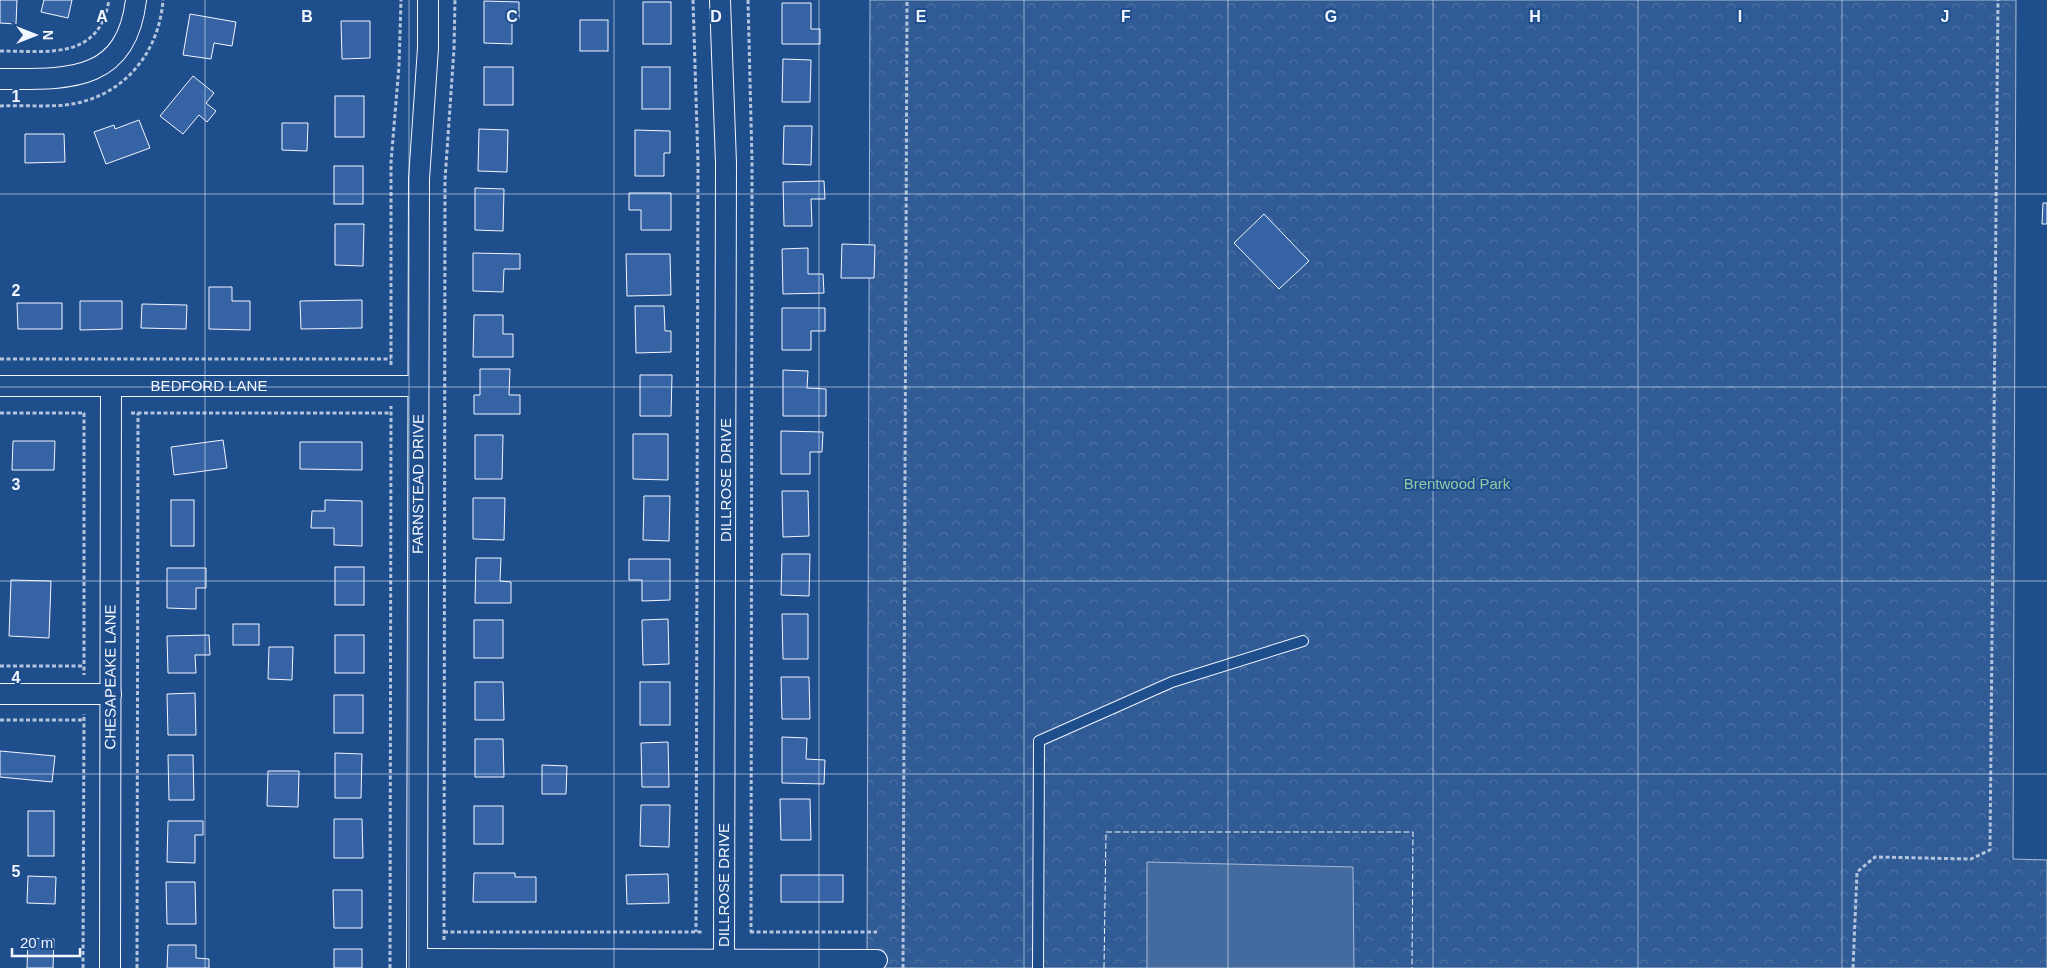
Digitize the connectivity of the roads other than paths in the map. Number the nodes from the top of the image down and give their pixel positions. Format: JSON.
{"nodes":[{"id":1,"x":136,"y":0,"type":"edge"},
{"id":2,"x":428,"y":0,"type":"edge"},
{"id":3,"x":720,"y":0,"type":"edge"},
{"id":4,"x":0,"y":79,"type":"edge"},
{"id":5,"x":0,"y":386,"type":"edge"},
{"id":6,"x":111,"y":386,"type":"junction"},
{"id":7,"x":418,"y":386,"type":"junction"},
{"id":8,"x":1303,"y":641,"type":"dead end"},
{"id":9,"x":0,"y":694,"type":"edge"},
{"id":10,"x":110,"y":694,"type":"junction"},
{"id":11,"x":724,"y":959,"type":"junction"},
{"id":12,"x":877,"y":960,"type":"dead end"},
{"id":13,"x":418,"y":963,"type":"edge"},
{"id":14,"x":110,"y":968,"type":"edge"},
{"id":15,"x":1038,"y":968,"type":"edge"}],
"edges":[{"from":1,"to":4,"type":"street"},
{"from":2,"to":7,"type":"street","name":"FARNSTEAD DRIVE"},
{"from":3,"to":11,"type":"street","name":"DILLROSE DRIVE"},
{"from":5,"to":6,"type":"street","name":"BEDFORD LANE"},
{"from":6,"to":7,"type":"street","name":"BEDFORD LANE"},
{"from":6,"to":10,"type":"street","name":"CHESAPEAKE LANE"},
{"from":7,"to":13,"type":"street","name":"FARNSTEAD DRIVE"},
{"from":8,"to":15,"type":"lane"},
{"from":9,"to":10,"type":"street"},
{"from":10,"to":14,"type":"street","name":"CHESAPEAKE LANE"},
{"from":11,"to":12,"type":"street"},
{"from":11,"to":13,"type":"street"}]}
